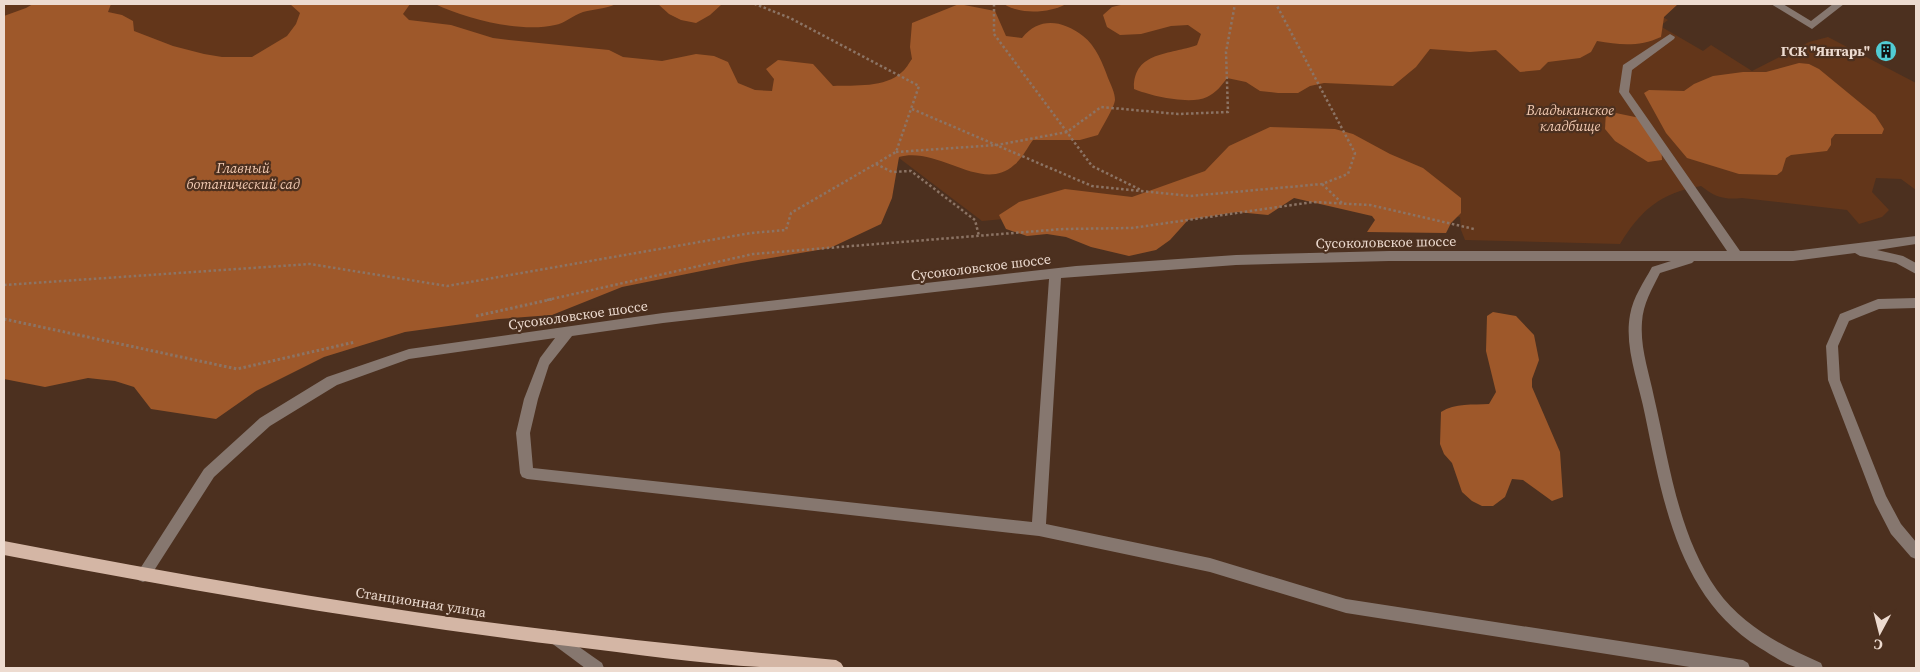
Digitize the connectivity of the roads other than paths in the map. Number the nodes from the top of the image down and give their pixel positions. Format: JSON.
{"nodes":[{"id":1,"x":1776,"y":4,"type":"edge"},
{"id":2,"x":1839,"y":4,"type":"edge"},
{"id":3,"x":1670,"y":38,"type":"dead end"},
{"id":4,"x":1916,"y":240,"type":"edge"},
{"id":5,"x":1848,"y":249,"type":"junction"},
{"id":6,"x":1737,"y":256,"type":"junction"},
{"id":7,"x":1916,"y":269,"type":"edge"},
{"id":8,"x":1055,"y":274,"type":"junction"},
{"id":9,"x":1916,"y":303,"type":"edge"},
{"id":10,"x":568,"y":332,"type":"junction"},
{"id":11,"x":1040,"y":530,"type":"junction"},
{"id":12,"x":4,"y":548,"type":"edge"},
{"id":13,"x":1916,"y":552,"type":"edge"},
{"id":14,"x":143,"y":575,"type":"junction"},
{"id":15,"x":555,"y":637,"type":"junction"},
{"id":16,"x":597,"y":668,"type":"edge"},
{"id":17,"x":836,"y":668,"type":"edge"},
{"id":18,"x":1743,"y":668,"type":"edge"},
{"id":19,"x":1816,"y":668,"type":"edge"}],
"edges":[{"from":1,"to":2,"type":"street"},
{"from":3,"to":6,"type":"street"},
{"from":4,"to":5,"type":"street","name":"Сусоколовское шоссе"},
{"from":5,"to":6,"type":"street","name":"Сусоколовское шоссе"},
{"from":5,"to":7,"type":"street"},
{"from":6,"to":8,"type":"street","name":"Сусоколовское шоссе"},
{"from":6,"to":19,"type":"street"},
{"from":8,"to":10,"type":"street","name":"Сусоколовское шоссе"},
{"from":8,"to":11,"type":"street"},
{"from":9,"to":13,"type":"street"},
{"from":10,"to":11,"type":"street"},
{"from":10,"to":14,"type":"street","name":"Сусоколовское шоссе"},
{"from":11,"to":18,"type":"street"},
{"from":12,"to":14,"type":"main road","name":"Станционная улица"},
{"from":14,"to":15,"type":"main road","name":"Станционная улица"},
{"from":15,"to":16,"type":"street"},
{"from":15,"to":17,"type":"main road","name":"Станционная улица"}]}
